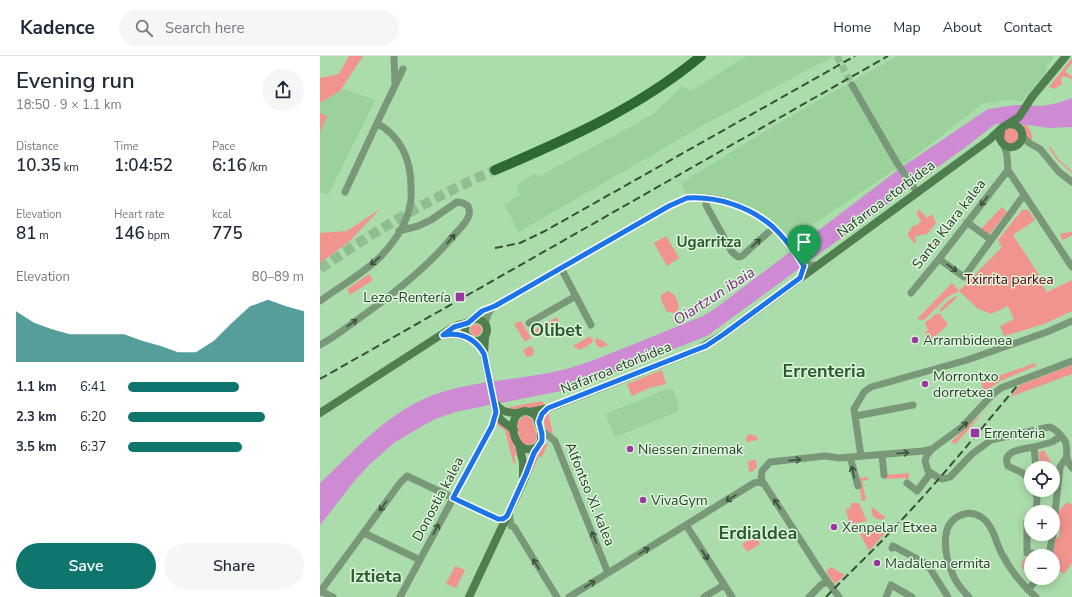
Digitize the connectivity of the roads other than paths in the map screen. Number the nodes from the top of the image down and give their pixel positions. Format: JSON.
{"nodes":[{"id":1,"x":394,"y":56,"type":"edge"},
{"id":2,"x":701,"y":56,"type":"edge"},
{"id":3,"x":1066,"y":56,"type":"edge"},
{"id":4,"x":403,"y":69,"type":"dead end"},
{"id":5,"x":852,"y":85,"type":"tunnel mouth"},
{"id":6,"x":395,"y":86,"type":"junction"},
{"id":7,"x":1022,"y":114,"type":"junction"},
{"id":8,"x":376,"y":123,"type":"junction"},
{"id":9,"x":1004,"y":127,"type":"junction"},
{"id":10,"x":1021,"y":132,"type":"junction"},
{"id":11,"x":985,"y":142,"type":"junction"},
{"id":12,"x":1002,"y":143,"type":"junction"},
{"id":13,"x":1032,"y":145,"type":"junction"},
{"id":14,"x":1017,"y":146,"type":"junction"},
{"id":15,"x":1007,"y":158,"type":"junction"},
{"id":16,"x":495,"y":170,"type":"tunnel mouth"},
{"id":17,"x":1008,"y":170,"type":"junction"},
{"id":18,"x":1072,"y":182,"type":"edge"},
{"id":19,"x":915,"y":189,"type":"junction"},
{"id":20,"x":345,"y":192,"type":"dead end"},
{"id":21,"x":1024,"y":195,"type":"junction"},
{"id":22,"x":706,"y":198,"type":"junction"},
{"id":23,"x":967,"y":222,"type":"junction"},
{"id":24,"x":773,"y":228,"type":"junction"},
{"id":25,"x":399,"y":231,"type":"junction"},
{"id":26,"x":991,"y":240,"type":"junction"},
{"id":27,"x":940,"y":259,"type":"junction"},
{"id":28,"x":804,"y":266,"type":"junction"},
{"id":29,"x":817,"y":266,"type":"junction"},
{"id":30,"x":1072,"y":267,"type":"edge"},
{"id":31,"x":561,"y":268,"type":"junction"},
{"id":32,"x":800,"y":278,"type":"junction"},
{"id":33,"x":911,"y":293,"type":"dead end"},
{"id":34,"x":576,"y":296,"type":"junction"},
{"id":35,"x":320,"y":301,"type":"edge"},
{"id":36,"x":495,"y":306,"type":"junction"},
{"id":37,"x":469,"y":322,"type":"junction"},
{"id":38,"x":1072,"y":322,"type":"edge"},
{"id":39,"x":529,"y":323,"type":"dead end"},
{"id":40,"x":485,"y":324,"type":"junction"},
{"id":41,"x":591,"y":325,"type":"dead end"},
{"id":42,"x":443,"y":335,"type":"junction"},
{"id":43,"x":484,"y":336,"type":"junction"},
{"id":44,"x":470,"y":339,"type":"junction"},
{"id":45,"x":320,"y":345,"type":"edge"},
{"id":46,"x":484,"y":354,"type":"junction"},
{"id":47,"x":1072,"y":361,"type":"edge"},
{"id":48,"x":495,"y":403,"type":"junction"},
{"id":49,"x":913,"y":404,"type":"dead end"},
{"id":50,"x":548,"y":408,"type":"junction"},
{"id":51,"x":496,"y":412,"type":"junction"},
{"id":52,"x":530,"y":412,"type":"junction"},
{"id":53,"x":320,"y":413,"type":"edge"},
{"id":54,"x":520,"y":413,"type":"junction"},
{"id":55,"x":856,"y":416,"type":"junction"},
{"id":56,"x":540,"y":426,"type":"junction"},
{"id":57,"x":514,"y":430,"type":"junction"},
{"id":58,"x":1066,"y":442,"type":"edge"},
{"id":59,"x":519,"y":445,"type":"junction"},
{"id":60,"x":538,"y":446,"type":"junction"},
{"id":61,"x":1034,"y":447,"type":"junction"},
{"id":62,"x":932,"y":449,"type":"junction"},
{"id":63,"x":882,"y":455,"type":"junction"},
{"id":64,"x":861,"y":456,"type":"junction"},
{"id":65,"x":850,"y":457,"type":"junction"},
{"id":66,"x":1066,"y":458,"type":"junction"},
{"id":67,"x":1035,"y":461,"type":"edge"},
{"id":68,"x":1072,"y":468,"type":"edge"},
{"id":69,"x":1024,"y":473,"type":"edge"},
{"id":70,"x":930,"y":474,"type":"junction"},
{"id":71,"x":884,"y":475,"type":"dead end"},
{"id":72,"x":523,"y":482,"type":"junction"},
{"id":73,"x":907,"y":483,"type":"dead end"},
{"id":74,"x":765,"y":485,"type":"junction"},
{"id":75,"x":858,"y":486,"type":"dead end"},
{"id":76,"x":453,"y":498,"type":"junction"},
{"id":77,"x":1056,"y":505,"type":"edge"},
{"id":78,"x":508,"y":514,"type":"junction"},
{"id":79,"x":686,"y":525,"type":"junction"},
{"id":80,"x":364,"y":533,"type":"junction"},
{"id":81,"x":892,"y":548,"type":"dead end"},
{"id":82,"x":420,"y":560,"type":"junction"},
{"id":83,"x":608,"y":573,"type":"junction"},
{"id":84,"x":828,"y":582,"type":"junction"},
{"id":85,"x":724,"y":584,"type":"junction"},
{"id":86,"x":1032,"y":585,"type":"edge"},
{"id":87,"x":1028,"y":590,"type":"junction"},
{"id":88,"x":320,"y":591,"type":"edge"},
{"id":89,"x":333,"y":597,"type":"edge"},
{"id":90,"x":400,"y":597,"type":"edge"},
{"id":91,"x":469,"y":597,"type":"edge"},
{"id":92,"x":557,"y":597,"type":"edge"},
{"id":93,"x":569,"y":597,"type":"edge"},
{"id":94,"x":704,"y":597,"type":"edge"},
{"id":95,"x":732,"y":597,"type":"edge"},
{"id":96,"x":809,"y":597,"type":"edge"},
{"id":97,"x":838,"y":597,"type":"edge"},
{"id":98,"x":886,"y":597,"type":"edge"},
{"id":99,"x":912,"y":597,"type":"edge"},
{"id":100,"x":948,"y":597,"type":"edge"},
{"id":101,"x":969,"y":597,"type":"edge"},
{"id":102,"x":1036,"y":597,"type":"edge"}],
"edges":[{"from":1,"to":6,"type":"street"},
{"from":2,"to":16,"type":"main road"},
{"from":3,"to":7,"type":"main road","name":"Nafarroa etorbidea"},
{"from":4,"to":6,"type":"street"},
{"from":5,"to":19,"type":"street"},
{"from":6,"to":8,"type":"street"},
{"from":7,"to":9,"type":"main road","name":"Nafarroa etorbidea"},
{"from":7,"to":10,"type":"main road","name":"Nafarroa etorbidea"},
{"from":8,"to":20,"type":"street"},
{"from":8,"to":25,"type":"street"},
{"from":9,"to":10,"type":"main road"},
{"from":9,"to":11,"type":"main road","name":"Nafarroa etorbidea"},
{"from":9,"to":12,"type":"main road"},
{"from":10,"to":13,"type":"street"},
{"from":10,"to":14,"type":"main road"},
{"from":11,"to":12,"type":"main road"},
{"from":11,"to":19,"type":"main road","name":"Nafarroa etorbidea"},
{"from":12,"to":14,"type":"main road"},
{"from":12,"to":15,"type":"street"},
{"from":13,"to":14,"type":"street"},
{"from":13,"to":18,"type":"street"},
{"from":14,"to":15,"type":"street"},
{"from":15,"to":17,"type":"street"},
{"from":17,"to":21,"type":"street"},
{"from":17,"to":23,"type":"street","name":"Santa Klara kalea","one_way":true},
{"from":19,"to":29,"type":"main road","name":"Nafarroa etorbidea"},
{"from":21,"to":26,"type":"street"},
{"from":21,"to":30,"type":"street"},
{"from":22,"to":24,"type":"street"},
{"from":22,"to":24,"type":"street","one_way":true},
{"from":22,"to":31,"type":"street"},
{"from":23,"to":26,"type":"street"},
{"from":23,"to":27,"type":"street","name":"Santa Klara kalea"},
{"from":24,"to":28,"type":"street"},
{"from":25,"to":35,"type":"street","one_way":true},
{"from":45,"to":25,"type":"street","one_way":true},
{"from":27,"to":26,"type":"street","one_way":true},
{"from":27,"to":33,"type":"street","name":"Santa Klara kalea"},
{"from":28,"to":29,"type":"street"},
{"from":28,"to":32,"type":"street"},
{"from":29,"to":32,"type":"main road","name":"Nafarroa etorbidea"},
{"from":31,"to":34,"type":"street"},
{"from":31,"to":36,"type":"street"},
{"from":32,"to":50,"type":"main road","name":"Nafarroa etorbidea"},
{"from":34,"to":39,"type":"street"},
{"from":34,"to":41,"type":"street"},
{"from":36,"to":37,"type":"street"},
{"from":36,"to":40,"type":"street"},
{"from":37,"to":40,"type":"main road"},
{"from":37,"to":42,"type":"main road"},
{"from":37,"to":44,"type":"main road"},
{"from":38,"to":55,"type":"street"},
{"from":40,"to":43,"type":"main road"},
{"from":42,"to":44,"type":"main road"},
{"from":42,"to":53,"type":"main road"},
{"from":43,"to":44,"type":"main road"},
{"from":43,"to":46,"type":"main road"},
{"from":44,"to":46,"type":"main road"},
{"from":46,"to":48,"type":"main road"},
{"from":62,"to":47,"type":"street","one_way":true},
{"from":48,"to":51,"type":"main road"},
{"from":48,"to":54,"type":"main road"},
{"from":49,"to":55,"type":"street"},
{"from":50,"to":52,"type":"main road","name":"Nafarroa etorbidea"},
{"from":50,"to":56,"type":"main road","name":"Nafarroa etorbidea"},
{"from":51,"to":57,"type":"main road"},
{"from":51,"to":76,"type":"street","name":"Donostia kalea"},
{"from":52,"to":54,"type":"main road"},
{"from":52,"to":56,"type":"main road"},
{"from":54,"to":57,"type":"main road"},
{"from":55,"to":64,"type":"street"},
{"from":56,"to":60,"type":"main road"},
{"from":83,"to":56,"type":"street","name":"Alfontso XI. kalea","one_way":true},
{"from":57,"to":59,"type":"main road"},
{"from":58,"to":61,"type":"street"},
{"from":58,"to":66,"type":"street"},
{"from":58,"to":70,"type":"street"},
{"from":59,"to":60,"type":"main road"},
{"from":59,"to":72,"type":"main road"},
{"from":60,"to":72,"type":"main road"},
{"from":61,"to":67,"type":"street"},
{"from":61,"to":69,"type":"street"},
{"from":63,"to":62,"type":"street","one_way":true},
{"from":62,"to":70,"type":"street"},
{"from":63,"to":64,"type":"street"},
{"from":63,"to":71,"type":"street"},
{"from":64,"to":65,"type":"street"},
{"from":74,"to":65,"type":"street","one_way":true},
{"from":75,"to":65,"type":"street","one_way":true},
{"from":66,"to":68,"type":"street"},
{"from":66,"to":77,"type":"street"},
{"from":70,"to":73,"type":"street"},
{"from":72,"to":78,"type":"main road"},
{"from":74,"to":79,"type":"street","one_way":true},
{"from":84,"to":74,"type":"street","one_way":true},
{"from":76,"to":78,"type":"street"},
{"from":76,"to":80,"type":"street","one_way":true},
{"from":82,"to":76,"type":"street","name":"Donostia kalea","one_way":true},
{"from":78,"to":91,"type":"main road"},
{"from":92,"to":78,"type":"street","one_way":true},
{"from":83,"to":79,"type":"street","one_way":true},
{"from":79,"to":85,"type":"street","one_way":true},
{"from":80,"to":82,"type":"street"},
{"from":80,"to":88,"type":"street"},
{"from":81,"to":100,"type":"street"},
{"from":82,"to":90,"type":"street","name":"Donostia kalea"},
{"from":93,"to":83,"type":"street","one_way":true},
{"from":84,"to":96,"type":"street"},
{"from":84,"to":97,"type":"street"},
{"from":85,"to":94,"type":"street"},
{"from":85,"to":95,"type":"street"},
{"from":86,"to":87,"type":"street"},
{"from":87,"to":101,"type":"street"},
{"from":87,"to":102,"type":"street"},
{"from":88,"to":89,"type":"street"},
{"from":98,"to":99,"type":"street"}]}
